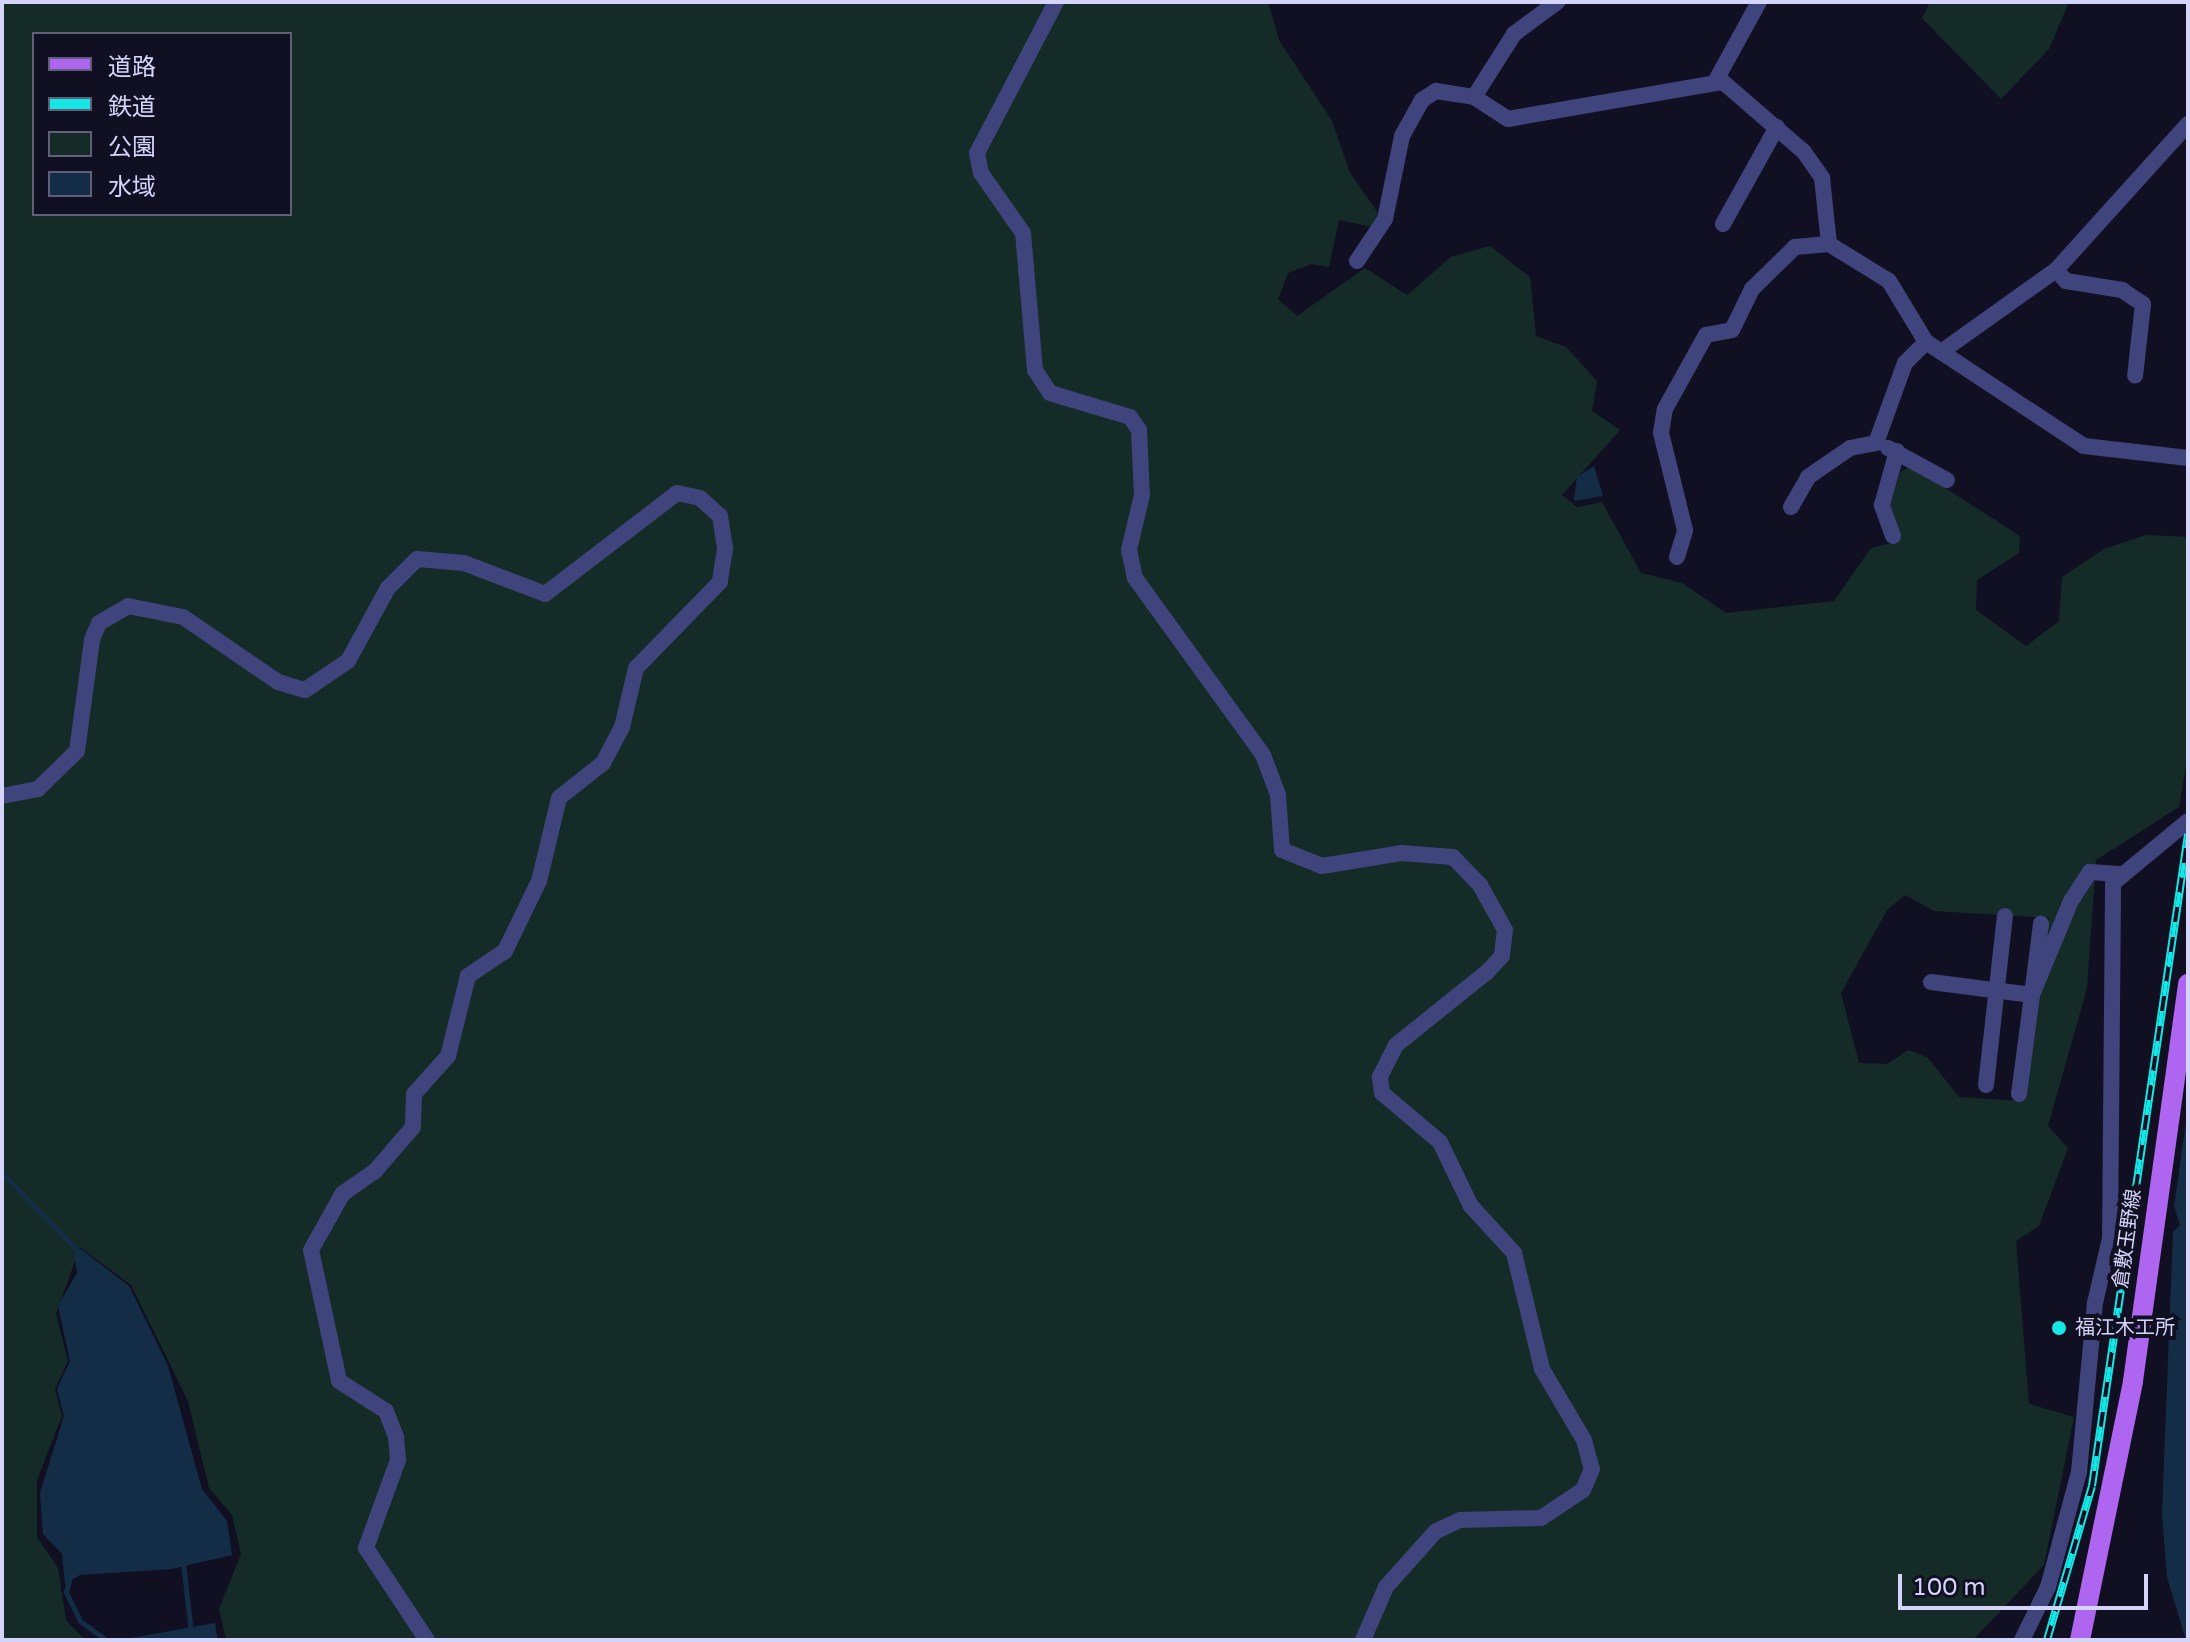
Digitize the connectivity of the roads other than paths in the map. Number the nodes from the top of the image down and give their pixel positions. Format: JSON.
{"nodes":[{"id":1,"x":1056,"y":2,"type":"edge"},
{"id":2,"x":1557,"y":2,"type":"edge"},
{"id":3,"x":1759,"y":2,"type":"edge"},
{"id":4,"x":1715,"y":82,"type":"junction"},
{"id":5,"x":1474,"y":97,"type":"junction"},
{"id":6,"x":2188,"y":124,"type":"edge"},
{"id":7,"x":1777,"y":127,"type":"junction"},
{"id":8,"x":1723,"y":224,"type":"dead end"},
{"id":9,"x":1829,"y":244,"type":"junction"},
{"id":10,"x":1357,"y":261,"type":"dead end"},
{"id":11,"x":2056,"y":270,"type":"junction"},
{"id":12,"x":1926,"y":342,"type":"junction"},
{"id":13,"x":1941,"y":352,"type":"junction"},
{"id":14,"x":2135,"y":376,"type":"dead end"},
{"id":15,"x":1876,"y":443,"type":"junction"},
{"id":16,"x":1897,"y":451,"type":"junction"},
{"id":17,"x":2188,"y":458,"type":"edge"},
{"id":18,"x":1947,"y":480,"type":"dead end"},
{"id":19,"x":1791,"y":507,"type":"dead end"},
{"id":20,"x":1893,"y":536,"type":"dead end"},
{"id":21,"x":1677,"y":557,"type":"dead end"},
{"id":22,"x":2,"y":796,"type":"edge"},
{"id":23,"x":2188,"y":821,"type":"edge"},
{"id":24,"x":2118,"y":874,"type":"junction"},
{"id":25,"x":2005,"y":916,"type":"dead end"},
{"id":26,"x":2041,"y":924,"type":"dead end"},
{"id":27,"x":1931,"y":982,"type":"dead end"},
{"id":28,"x":2188,"y":984,"type":"edge"},
{"id":29,"x":1997,"y":991,"type":"junction"},
{"id":30,"x":2032,"y":995,"type":"junction"},
{"id":31,"x":1986,"y":1085,"type":"dead end"},
{"id":32,"x":2019,"y":1094,"type":"dead end"},
{"id":33,"x":427,"y":1640,"type":"edge"},
{"id":34,"x":1363,"y":1640,"type":"edge"},
{"id":35,"x":2022,"y":1640,"type":"edge"},
{"id":36,"x":2080,"y":1640,"type":"edge"}],
"edges":[{"from":1,"to":34,"type":"street"},
{"from":2,"to":5,"type":"street"},
{"from":3,"to":4,"type":"street"},
{"from":4,"to":5,"type":"street"},
{"from":4,"to":7,"type":"street"},
{"from":5,"to":10,"type":"street"},
{"from":6,"to":11,"type":"street"},
{"from":7,"to":8,"type":"street"},
{"from":7,"to":9,"type":"street"},
{"from":9,"to":12,"type":"street"},
{"from":9,"to":21,"type":"street"},
{"from":11,"to":13,"type":"street"},
{"from":11,"to":14,"type":"street"},
{"from":12,"to":13,"type":"street"},
{"from":12,"to":15,"type":"street"},
{"from":13,"to":17,"type":"street"},
{"from":15,"to":16,"type":"street"},
{"from":15,"to":19,"type":"street"},
{"from":16,"to":18,"type":"street"},
{"from":16,"to":20,"type":"street"},
{"from":22,"to":33,"type":"street"},
{"from":23,"to":24,"type":"street"},
{"from":24,"to":30,"type":"street"},
{"from":24,"to":35,"type":"street"},
{"from":25,"to":29,"type":"street"},
{"from":26,"to":30,"type":"street"},
{"from":27,"to":29,"type":"street"},
{"from":28,"to":36,"type":"main road","name":"倉敷玉野線"},
{"from":29,"to":30,"type":"street"},
{"from":29,"to":31,"type":"street"},
{"from":30,"to":32,"type":"street"}]}
